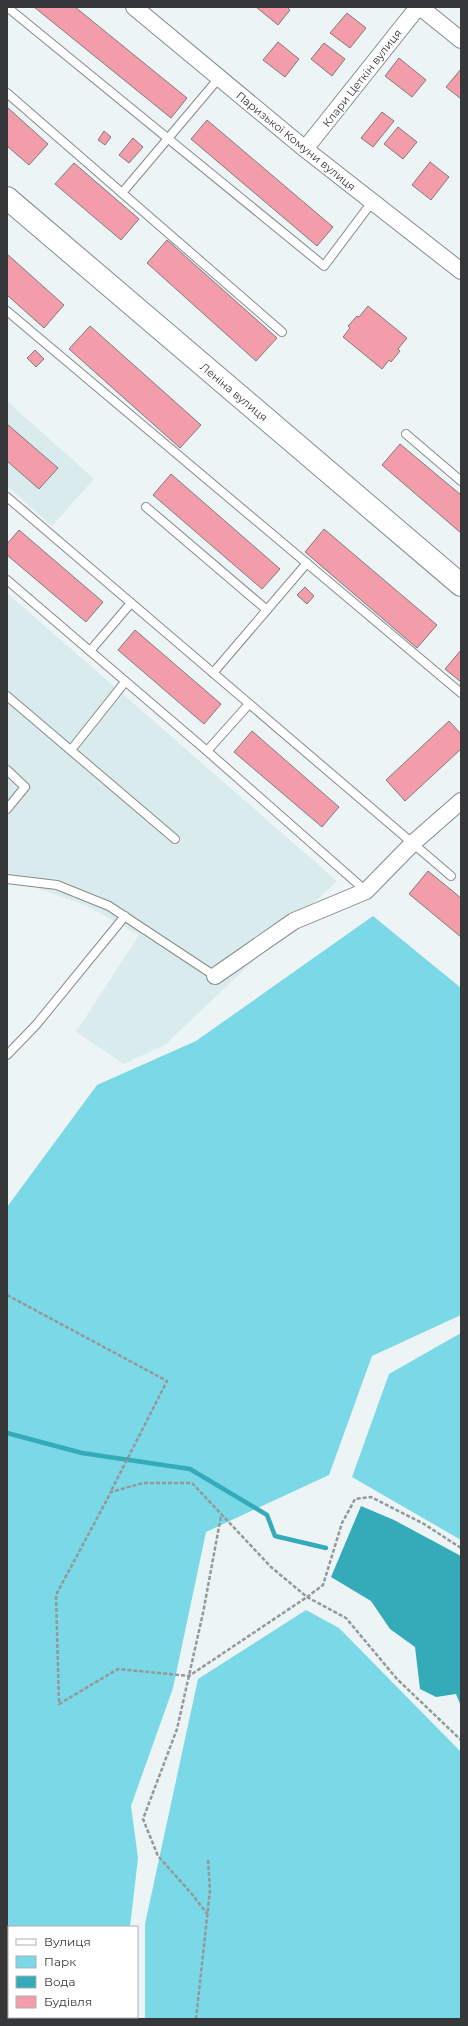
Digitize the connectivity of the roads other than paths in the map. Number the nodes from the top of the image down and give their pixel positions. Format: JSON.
{"nodes":[{"id":1,"x":8,"y":7,"type":"edge"},
{"id":2,"x":134,"y":7,"type":"edge"},
{"id":3,"x":419,"y":7,"type":"edge"},
{"id":4,"x":461,"y":40,"type":"edge"},
{"id":5,"x":219,"y":78,"type":"junction"},
{"id":6,"x":7,"y":93,"type":"edge"},
{"id":7,"x":168,"y":139,"type":"junction"},
{"id":8,"x":305,"y":149,"type":"junction"},
{"id":9,"x":122,"y":193,"type":"junction"},
{"id":10,"x":7,"y":198,"type":"edge"},
{"id":11,"x":372,"y":202,"type":"junction"},
{"id":12,"x":461,"y":271,"type":"edge"},
{"id":13,"x":7,"y":311,"type":"edge"},
{"id":14,"x":282,"y":332,"type":"dead end"},
{"id":15,"x":406,"y":434,"type":"dead end"},
{"id":16,"x":461,"y":480,"type":"edge"},
{"id":17,"x":7,"y":497,"type":"edge"},
{"id":18,"x":146,"y":507,"type":"dead end"},
{"id":19,"x":307,"y":563,"type":"junction"},
{"id":20,"x":7,"y":580,"type":"edge"},
{"id":21,"x":461,"y":585,"type":"edge"},
{"id":22,"x":131,"y":602,"type":"junction"},
{"id":23,"x":267,"y":610,"type":"junction"},
{"id":24,"x":90,"y":651,"type":"junction"},
{"id":25,"x":213,"y":673,"type":"junction"},
{"id":26,"x":125,"y":682,"type":"junction"},
{"id":27,"x":461,"y":693,"type":"edge"},
{"id":28,"x":7,"y":696,"type":"edge"},
{"id":29,"x":249,"y":704,"type":"junction"},
{"id":30,"x":71,"y":750,"type":"junction"},
{"id":31,"x":207,"y":752,"type":"junction"},
{"id":32,"x":7,"y":770,"type":"edge"},
{"id":33,"x":461,"y":801,"type":"edge"},
{"id":34,"x":7,"y":809,"type":"edge"},
{"id":35,"x":176,"y":839,"type":"dead end"},
{"id":36,"x":413,"y":843,"type":"junction"},
{"id":37,"x":451,"y":876,"type":"dead end"},
{"id":38,"x":7,"y":879,"type":"edge"},
{"id":39,"x":366,"y":891,"type":"junction"},
{"id":40,"x":126,"y":916,"type":"junction"},
{"id":41,"x":215,"y":976,"type":"joint"},
{"id":42,"x":7,"y":1054,"type":"edge"}],
"edges":[{"from":1,"to":7,"type":"lane"},
{"from":2,"to":5,"type":"street","name":"Паризької Комуни вулиця"},
{"from":3,"to":4,"type":"street"},
{"from":3,"to":8,"type":"street","name":"Клари Цеткін вулиця"},
{"from":5,"to":7,"type":"lane"},
{"from":5,"to":8,"type":"street","name":"Паризької Комуни вулиця"},
{"from":6,"to":9,"type":"lane"},
{"from":7,"to":9,"type":"lane"},
{"from":7,"to":11,"type":"lane"},
{"from":8,"to":11,"type":"street","name":"Паризької Комуни вулиця"},
{"from":9,"to":14,"type":"lane"},
{"from":10,"to":21,"type":"main road","name":"Леніна вулиця"},
{"from":11,"to":12,"type":"street","name":"Паризької Комуни вулиця"},
{"from":13,"to":19,"type":"lane"},
{"from":15,"to":16,"type":"lane"},
{"from":17,"to":22,"type":"lane"},
{"from":18,"to":23,"type":"lane"},
{"from":19,"to":23,"type":"lane"},
{"from":19,"to":27,"type":"lane"},
{"from":20,"to":24,"type":"lane"},
{"from":22,"to":24,"type":"lane"},
{"from":22,"to":25,"type":"lane"},
{"from":23,"to":25,"type":"lane"},
{"from":24,"to":26,"type":"lane"},
{"from":25,"to":29,"type":"lane"},
{"from":26,"to":30,"type":"lane"},
{"from":26,"to":31,"type":"lane"},
{"from":28,"to":30,"type":"lane"},
{"from":29,"to":31,"type":"lane"},
{"from":29,"to":36,"type":"lane"},
{"from":30,"to":35,"type":"lane"},
{"from":31,"to":39,"type":"lane"},
{"from":32,"to":34,"type":"lane"},
{"from":33,"to":36,"type":"street"},
{"from":36,"to":37,"type":"lane"},
{"from":36,"to":39,"type":"street"},
{"from":38,"to":40,"type":"lane"},
{"from":39,"to":41,"type":"street"},
{"from":40,"to":41,"type":"lane"},
{"from":40,"to":42,"type":"lane"}]}
